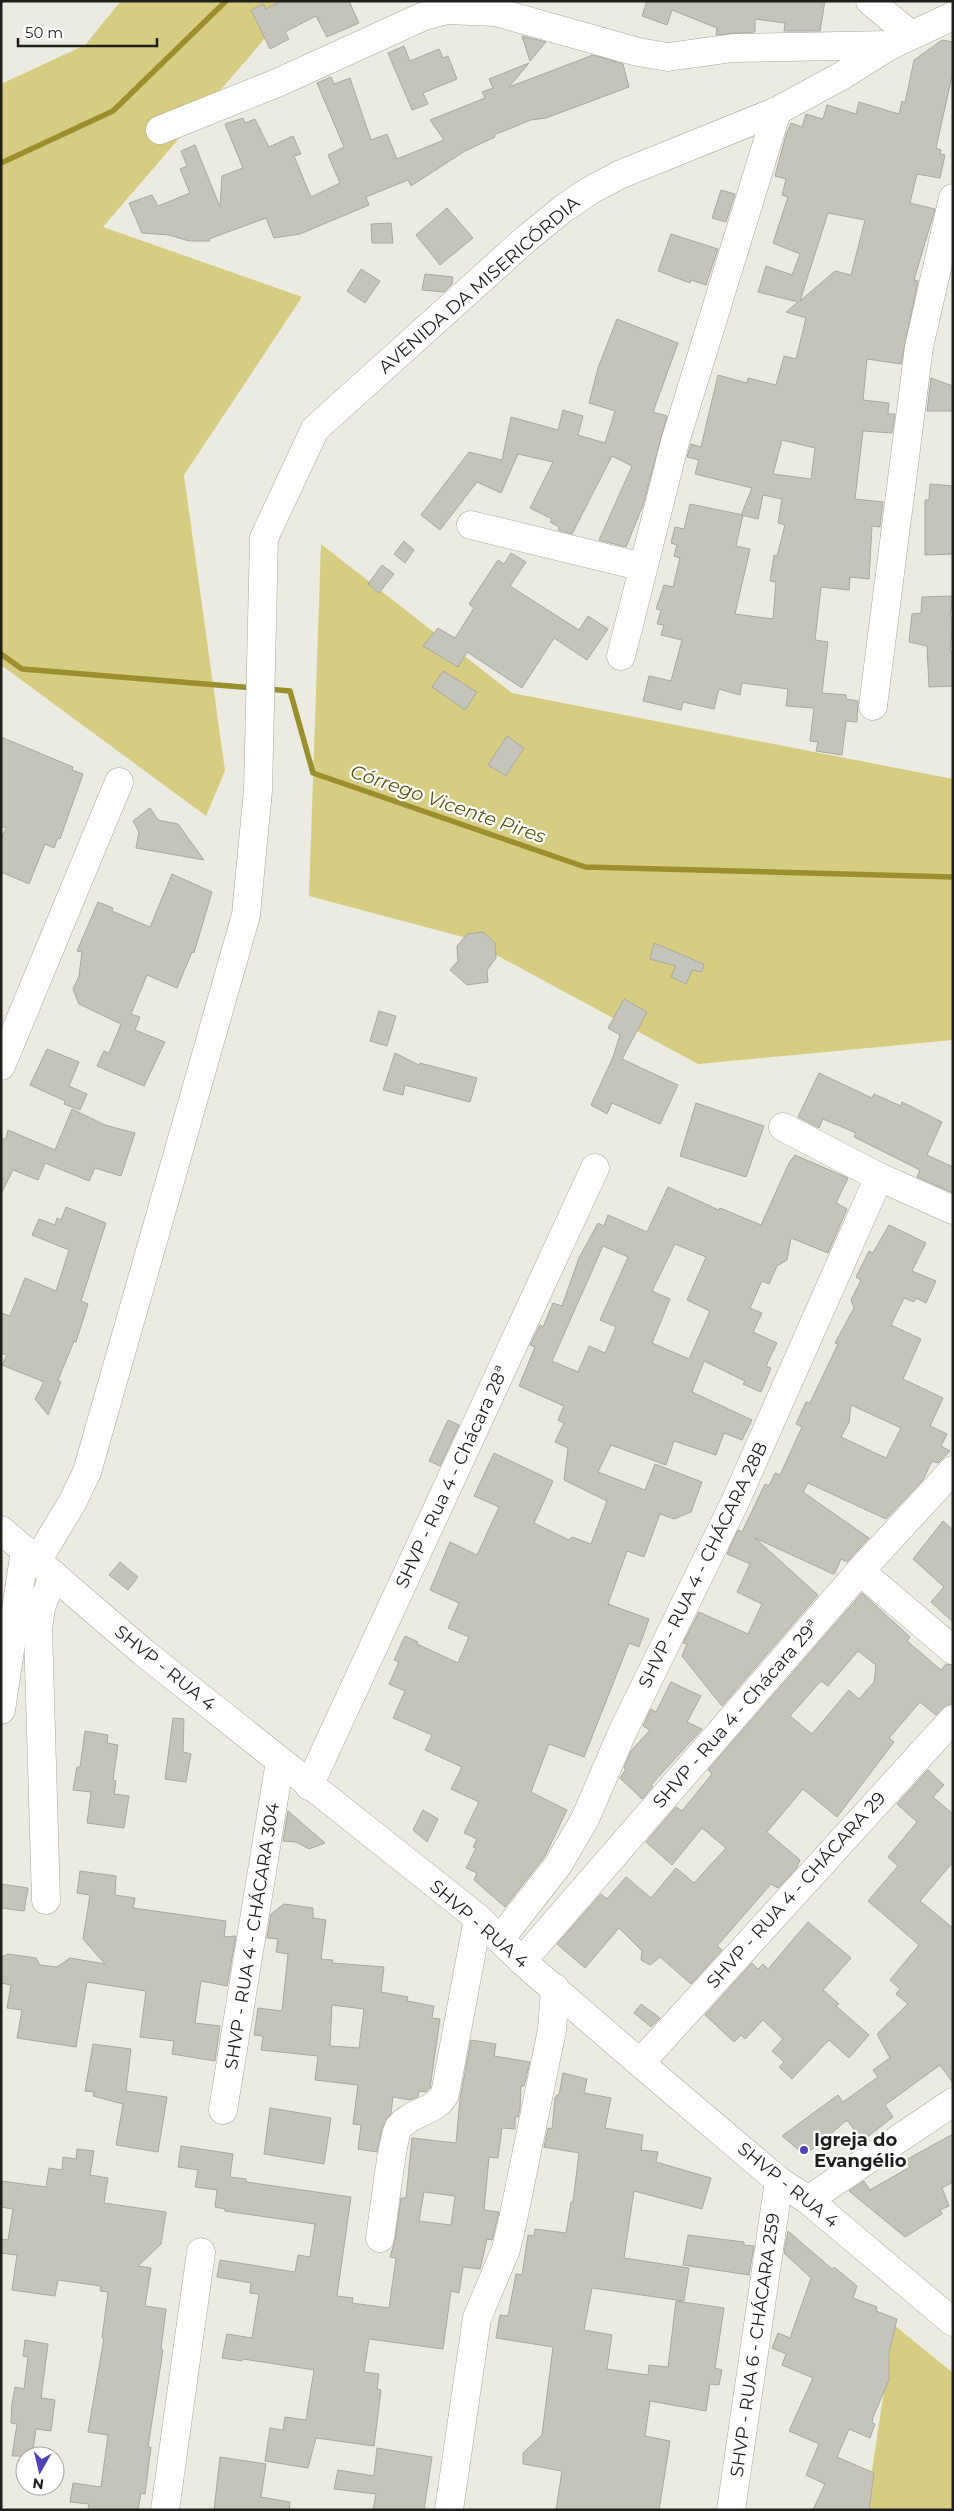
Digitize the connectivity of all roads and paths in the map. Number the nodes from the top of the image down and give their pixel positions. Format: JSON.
{"nodes":[{"id":1,"x":870,"y":1,"type":"edge"},
{"id":2,"x":953,"y":16,"type":"edge"},
{"id":3,"x":901,"y":40,"type":"junction"},
{"id":4,"x":777,"y":111,"type":"junction"},
{"id":5,"x":160,"y":130,"type":"dead end"},
{"id":6,"x":953,"y":198,"type":"edge"},
{"id":7,"x":470,"y":525,"type":"dead end"},
{"id":8,"x":643,"y":567,"type":"junction"},
{"id":9,"x":621,"y":656,"type":"dead end"},
{"id":10,"x":873,"y":706,"type":"dead end"},
{"id":11,"x":119,"y":782,"type":"dead end"},
{"id":12,"x":1,"y":1066,"type":"edge"},
{"id":13,"x":783,"y":1127,"type":"dead end"},
{"id":14,"x":595,"y":1168,"type":"dead end"},
{"id":15,"x":879,"y":1177,"type":"junction"},
{"id":16,"x":953,"y":1210,"type":"edge"},
{"id":17,"x":953,"y":1470,"type":"edge"},
{"id":18,"x":1,"y":1530,"type":"edge"},
{"id":19,"x":39,"y":1562,"type":"junction"},
{"id":20,"x":860,"y":1571,"type":"junction"},
{"id":21,"x":953,"y":1650,"type":"edge"},
{"id":22,"x":1,"y":1710,"type":"edge"},
{"id":23,"x":953,"y":1719,"type":"edge"},
{"id":24,"x":280,"y":1761,"type":"junction"},
{"id":25,"x":309,"y":1786,"type":"junction"},
{"id":26,"x":46,"y":1900,"type":"dead end"},
{"id":27,"x":478,"y":1918,"type":"junction"},
{"id":28,"x":501,"y":1938,"type":"junction"},
{"id":29,"x":522,"y":1961,"type":"junction"},
{"id":30,"x":555,"y":1988,"type":"junction"},
{"id":31,"x":640,"y":2063,"type":"junction"},
{"id":32,"x":953,"y":2102,"type":"edge"},
{"id":33,"x":223,"y":2110,"type":"dead end"},
{"id":34,"x":780,"y":2181,"type":"junction"},
{"id":35,"x":808,"y":2200,"type":"junction"},
{"id":36,"x":380,"y":2238,"type":"dead end"},
{"id":37,"x":201,"y":2252,"type":"dead end"},
{"id":38,"x":953,"y":2322,"type":"edge"},
{"id":39,"x":165,"y":2510,"type":"edge"},
{"id":40,"x":449,"y":2510,"type":"edge"},
{"id":41,"x":732,"y":2510,"type":"edge"}],
"edges":[{"from":1,"to":3,"type":"street"},
{"from":2,"to":3,"type":"street","name":"AVENIDA DA MISERICÓRDIA"},
{"from":3,"to":4,"type":"street","name":"AVENIDA DA MISERICÓRDIA"},
{"from":3,"to":5,"type":"street"},
{"from":4,"to":8,"type":"street"},
{"from":4,"to":19,"type":"street","name":"AVENIDA DA MISERICÓRDIA"},
{"from":6,"to":10,"type":"street"},
{"from":7,"to":8,"type":"street"},
{"from":8,"to":9,"type":"street"},
{"from":11,"to":12,"type":"street"},
{"from":13,"to":15,"type":"street"},
{"from":14,"to":25,"type":"street","name":"SHVP - Rua 4 - Chácara 28ª"},
{"from":15,"to":16,"type":"street"},
{"from":15,"to":28,"type":"street","name":"SHVP - RUA 4 - CHÁCARA 28B"},
{"from":17,"to":20,"type":"street","name":"SHVP - Rua 4 - Chácara 29ª"},
{"from":18,"to":19,"type":"street","name":"SHVP - RUA 4"},
{"from":19,"to":22,"type":"street"},
{"from":19,"to":24,"type":"street","name":"SHVP - RUA 4"},
{"from":19,"to":26,"type":"street"},
{"from":20,"to":21,"type":"street"},
{"from":20,"to":29,"type":"street","name":"SHVP - Rua 4 - Chácara 29ª"},
{"from":23,"to":31,"type":"street","name":"SHVP - RUA 4 - CHÁCARA 29"},
{"from":24,"to":25,"type":"street","name":"SHVP - RUA 4"},
{"from":24,"to":33,"type":"street","name":"SHVP - RUA 4 - CHÁCARA 304"},
{"from":25,"to":27,"type":"street","name":"SHVP - RUA 4"},
{"from":27,"to":28,"type":"street","name":"SHVP - RUA 4"},
{"from":27,"to":36,"type":"street"},
{"from":28,"to":29,"type":"street","name":"SHVP - RUA 4"},
{"from":29,"to":30,"type":"street","name":"SHVP - RUA 4"},
{"from":30,"to":31,"type":"street","name":"SHVP - RUA 4"},
{"from":30,"to":40,"type":"street"},
{"from":31,"to":34,"type":"street","name":"SHVP - RUA 4"},
{"from":32,"to":35,"type":"street"},
{"from":34,"to":35,"type":"street","name":"SHVP - RUA 4"},
{"from":34,"to":41,"type":"street","name":"SHVP - RUA 6 - CHÁCARA 259"},
{"from":35,"to":38,"type":"street","name":"SHVP - RUA 4"},
{"from":37,"to":39,"type":"street"}]}
